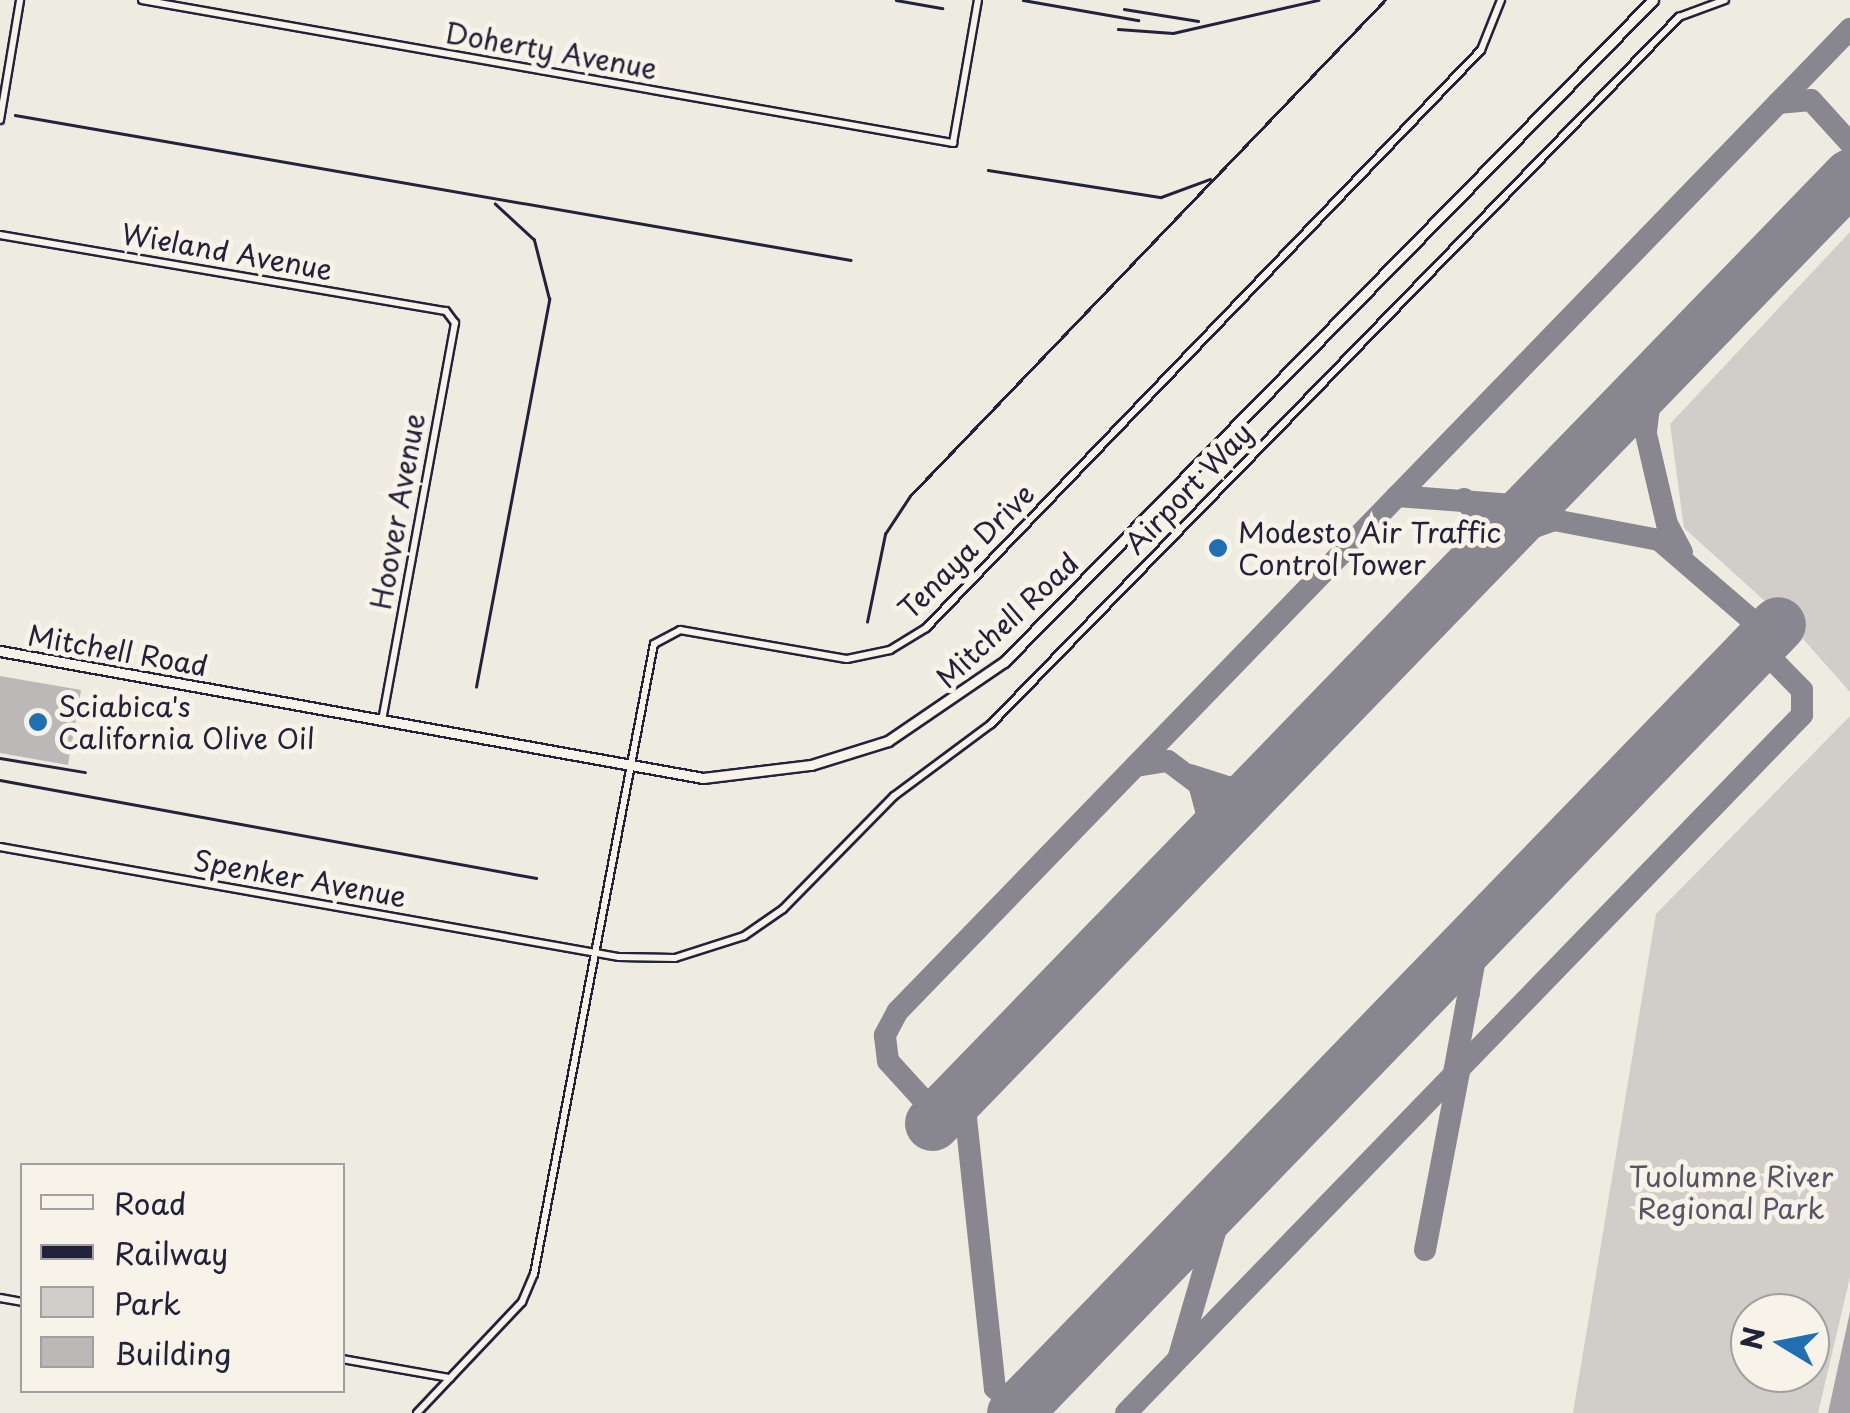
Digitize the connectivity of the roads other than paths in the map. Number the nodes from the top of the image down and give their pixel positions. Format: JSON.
{"nodes":[{"id":1,"x":20,"y":0,"type":"edge"},
{"id":2,"x":142,"y":0,"type":"edge"},
{"id":3,"x":978,"y":0,"type":"edge"},
{"id":4,"x":1502,"y":0,"type":"edge"},
{"id":5,"x":1652,"y":0,"type":"edge"},
{"id":6,"x":1725,"y":0,"type":"edge"},
{"id":7,"x":0,"y":120,"type":"edge"},
{"id":8,"x":0,"y":235,"type":"edge"},
{"id":9,"x":446,"y":311,"type":"joint"},
{"id":10,"x":0,"y":652,"type":"edge"},
{"id":11,"x":382,"y":721,"type":"junction"},
{"id":12,"x":627,"y":766,"type":"junction"},
{"id":13,"x":0,"y":848,"type":"edge"},
{"id":14,"x":592,"y":952,"type":"junction"},
{"id":15,"x":345,"y":1359,"type":"edge"},
{"id":16,"x":451,"y":1378,"type":"junction"},
{"id":17,"x":417,"y":1413,"type":"edge"}],
"edges":[{"from":1,"to":7,"type":"street"},
{"from":2,"to":3,"type":"street","name":"Doherty Avenue"},
{"from":4,"to":12,"type":"street","name":"Tenaya Drive"},
{"from":5,"to":12,"type":"main road","name":"Mitchell Road"},
{"from":6,"to":14,"type":"street","name":"Airport Way"},
{"from":8,"to":9,"type":"street","name":"Wieland Avenue"},
{"from":9,"to":11,"type":"street","name":"Hoover Avenue"},
{"from":10,"to":11,"type":"main road","name":"Mitchell Road"},
{"from":11,"to":12,"type":"main road","name":"Mitchell Road"},
{"from":12,"to":14,"type":"street","name":"Tenaya Drive"},
{"from":13,"to":14,"type":"street","name":"Spenker Avenue"},
{"from":14,"to":16,"type":"street","name":"Tenaya Drive"},
{"from":15,"to":16,"type":"street"},
{"from":16,"to":17,"type":"street","name":"Tenaya Drive"}]}
